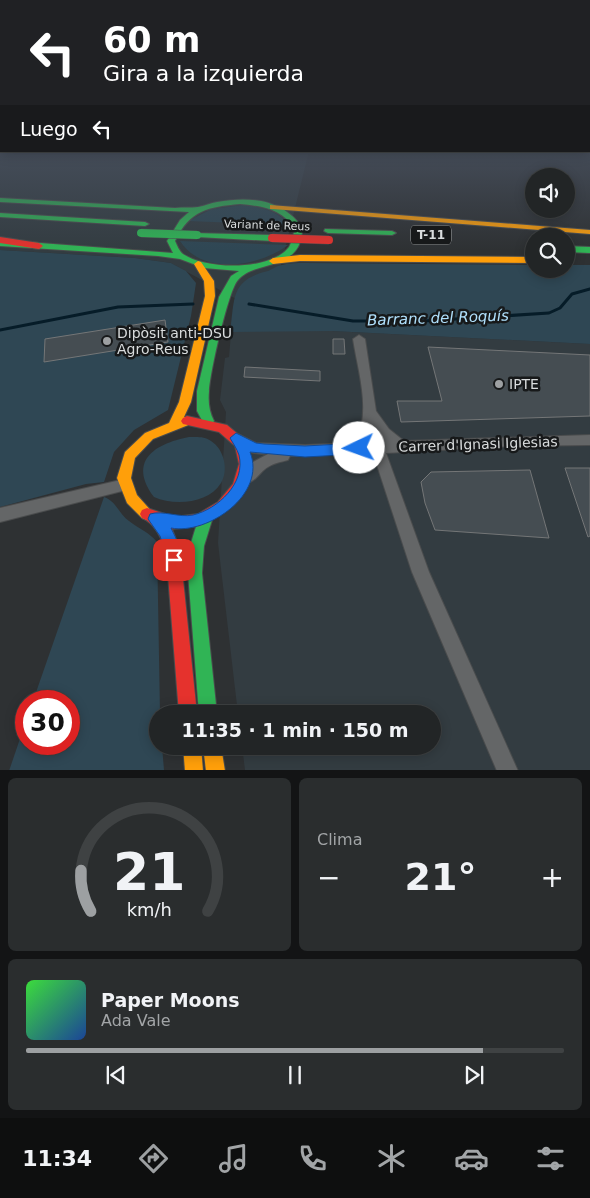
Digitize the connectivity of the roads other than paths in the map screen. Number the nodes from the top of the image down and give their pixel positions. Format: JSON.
{"nodes":[{"id":1,"x":0,"y":201,"type":"edge"},
{"id":2,"x":273,"y":207,"type":"junction"},
{"id":3,"x":201,"y":209,"type":"junction"},
{"id":4,"x":0,"y":215,"type":"edge"},
{"id":5,"x":0,"y":224,"type":"edge"},
{"id":6,"x":143,"y":229,"type":"junction"},
{"id":7,"x":590,"y":232,"type":"edge"},
{"id":8,"x":407,"y":234,"type":"dead end"},
{"id":9,"x":328,"y":235,"type":"junction"},
{"id":10,"x":504,"y":237,"type":"dead end"},
{"id":11,"x":525,"y":238,"type":"edge"},
{"id":12,"x":575,"y":240,"type":"edge"},
{"id":13,"x":590,"y":241,"type":"edge"},
{"id":14,"x":0,"y":242,"type":"edge"},
{"id":15,"x":398,"y":243,"type":"dead end"},
{"id":16,"x":575,"y":249,"type":"edge"},
{"id":17,"x":590,"y":250,"type":"edge"},
{"id":18,"x":183,"y":257,"type":"junction"},
{"id":19,"x":525,"y":260,"type":"edge"},
{"id":20,"x":575,"y":260,"type":"edge"},
{"id":21,"x":590,"y":260,"type":"edge"},
{"id":22,"x":273,"y":261,"type":"junction"},
{"id":23,"x":198,"y":264,"type":"junction"},
{"id":24,"x":249,"y":268,"type":"junction"},
{"id":25,"x":359,"y":340,"type":"dead end"},
{"id":26,"x":371,"y":414,"type":"junction"},
{"id":27,"x":208,"y":421,"type":"junction"},
{"id":28,"x":175,"y":424,"type":"junction"},
{"id":29,"x":236,"y":438,"type":"junction"},
{"id":30,"x":590,"y":440,"type":"edge"},
{"id":31,"x":401,"y":446,"type":"junction"},
{"id":32,"x":359,"y":448,"type":"junction"},
{"id":33,"x":378,"y":448,"type":"junction"},
{"id":34,"x":305,"y":452,"type":"junction"},
{"id":35,"x":244,"y":482,"type":"junction"},
{"id":36,"x":124,"y":485,"type":"junction"},
{"id":37,"x":0,"y":515,"type":"edge"},
{"id":38,"x":206,"y":517,"type":"junction"},
{"id":39,"x":155,"y":519,"type":"junction"},
{"id":40,"x":187,"y":705,"type":"edge"},
{"id":41,"x":207,"y":705,"type":"edge"},
{"id":42,"x":193,"y":755,"type":"edge"},
{"id":43,"x":214,"y":755,"type":"edge"},
{"id":44,"x":194,"y":770,"type":"edge"},
{"id":45,"x":216,"y":770,"type":"edge"},
{"id":46,"x":508,"y":770,"type":"edge"}],
"edges":[{"from":1,"to":3,"type":"main road"},
{"from":2,"to":3,"type":"main road"},
{"from":2,"to":7,"type":"main road"},
{"from":2,"to":22,"type":"main road"},
{"from":3,"to":18,"type":"main road"},
{"from":4,"to":6,"type":"main road","name":"Variant de Reus","number":"T-11"},
{"from":5,"to":6,"type":"main road","name":"Variant de Reus","number":"T-11"},
{"from":6,"to":9,"type":"main road","name":"Variant de Reus","number":"T-11","bridge":true},
{"from":8,"to":9,"type":"main road","name":"Variant de Reus","number":"T-11"},
{"from":9,"to":15,"type":"main road","name":"Variant de Reus","number":"T-11"},
{"from":10,"to":11,"type":"main road"},
{"from":12,"to":13,"type":"main road"},
{"from":14,"to":18,"type":"main road"},
{"from":16,"to":17,"type":"main road"},
{"from":18,"to":23,"type":"main road"},
{"from":19,"to":22,"type":"main road"},
{"from":20,"to":21,"type":"main road"},
{"from":22,"to":24,"type":"main road"},
{"from":23,"to":24,"type":"main road"},
{"from":23,"to":28,"type":"main road"},
{"from":24,"to":27,"type":"main road"},
{"from":25,"to":26,"type":"street"},
{"from":26,"to":31,"type":"street"},
{"from":26,"to":32,"type":"street"},
{"from":27,"to":28,"type":"main road"},
{"from":27,"to":29,"type":"main road"},
{"from":28,"to":36,"type":"main road"},
{"from":29,"to":34,"type":"street","name":"Carrer d'Ignasi Iglesias"},
{"from":29,"to":35,"type":"main road"},
{"from":30,"to":31,"type":"street","name":"Carrer d'Ignasi Iglesias"},
{"from":31,"to":33,"type":"street","name":"Carrer d'Ignasi Iglesias"},
{"from":32,"to":33,"type":"street","name":"Carrer d'Ignasi Iglesias"},
{"from":32,"to":34,"type":"street","name":"Carrer d'Ignasi Iglesias"},
{"from":33,"to":46,"type":"street"},
{"from":34,"to":35,"type":"street","name":"Carrer d'Ignasi Iglesias"},
{"from":35,"to":38,"type":"main road"},
{"from":36,"to":37,"type":"street"},
{"from":36,"to":39,"type":"main road"},
{"from":38,"to":39,"type":"main road"},
{"from":38,"to":41,"type":"main road"},
{"from":39,"to":40,"type":"main road"},
{"from":42,"to":44,"type":"main road"},
{"from":43,"to":45,"type":"main road"}]}
